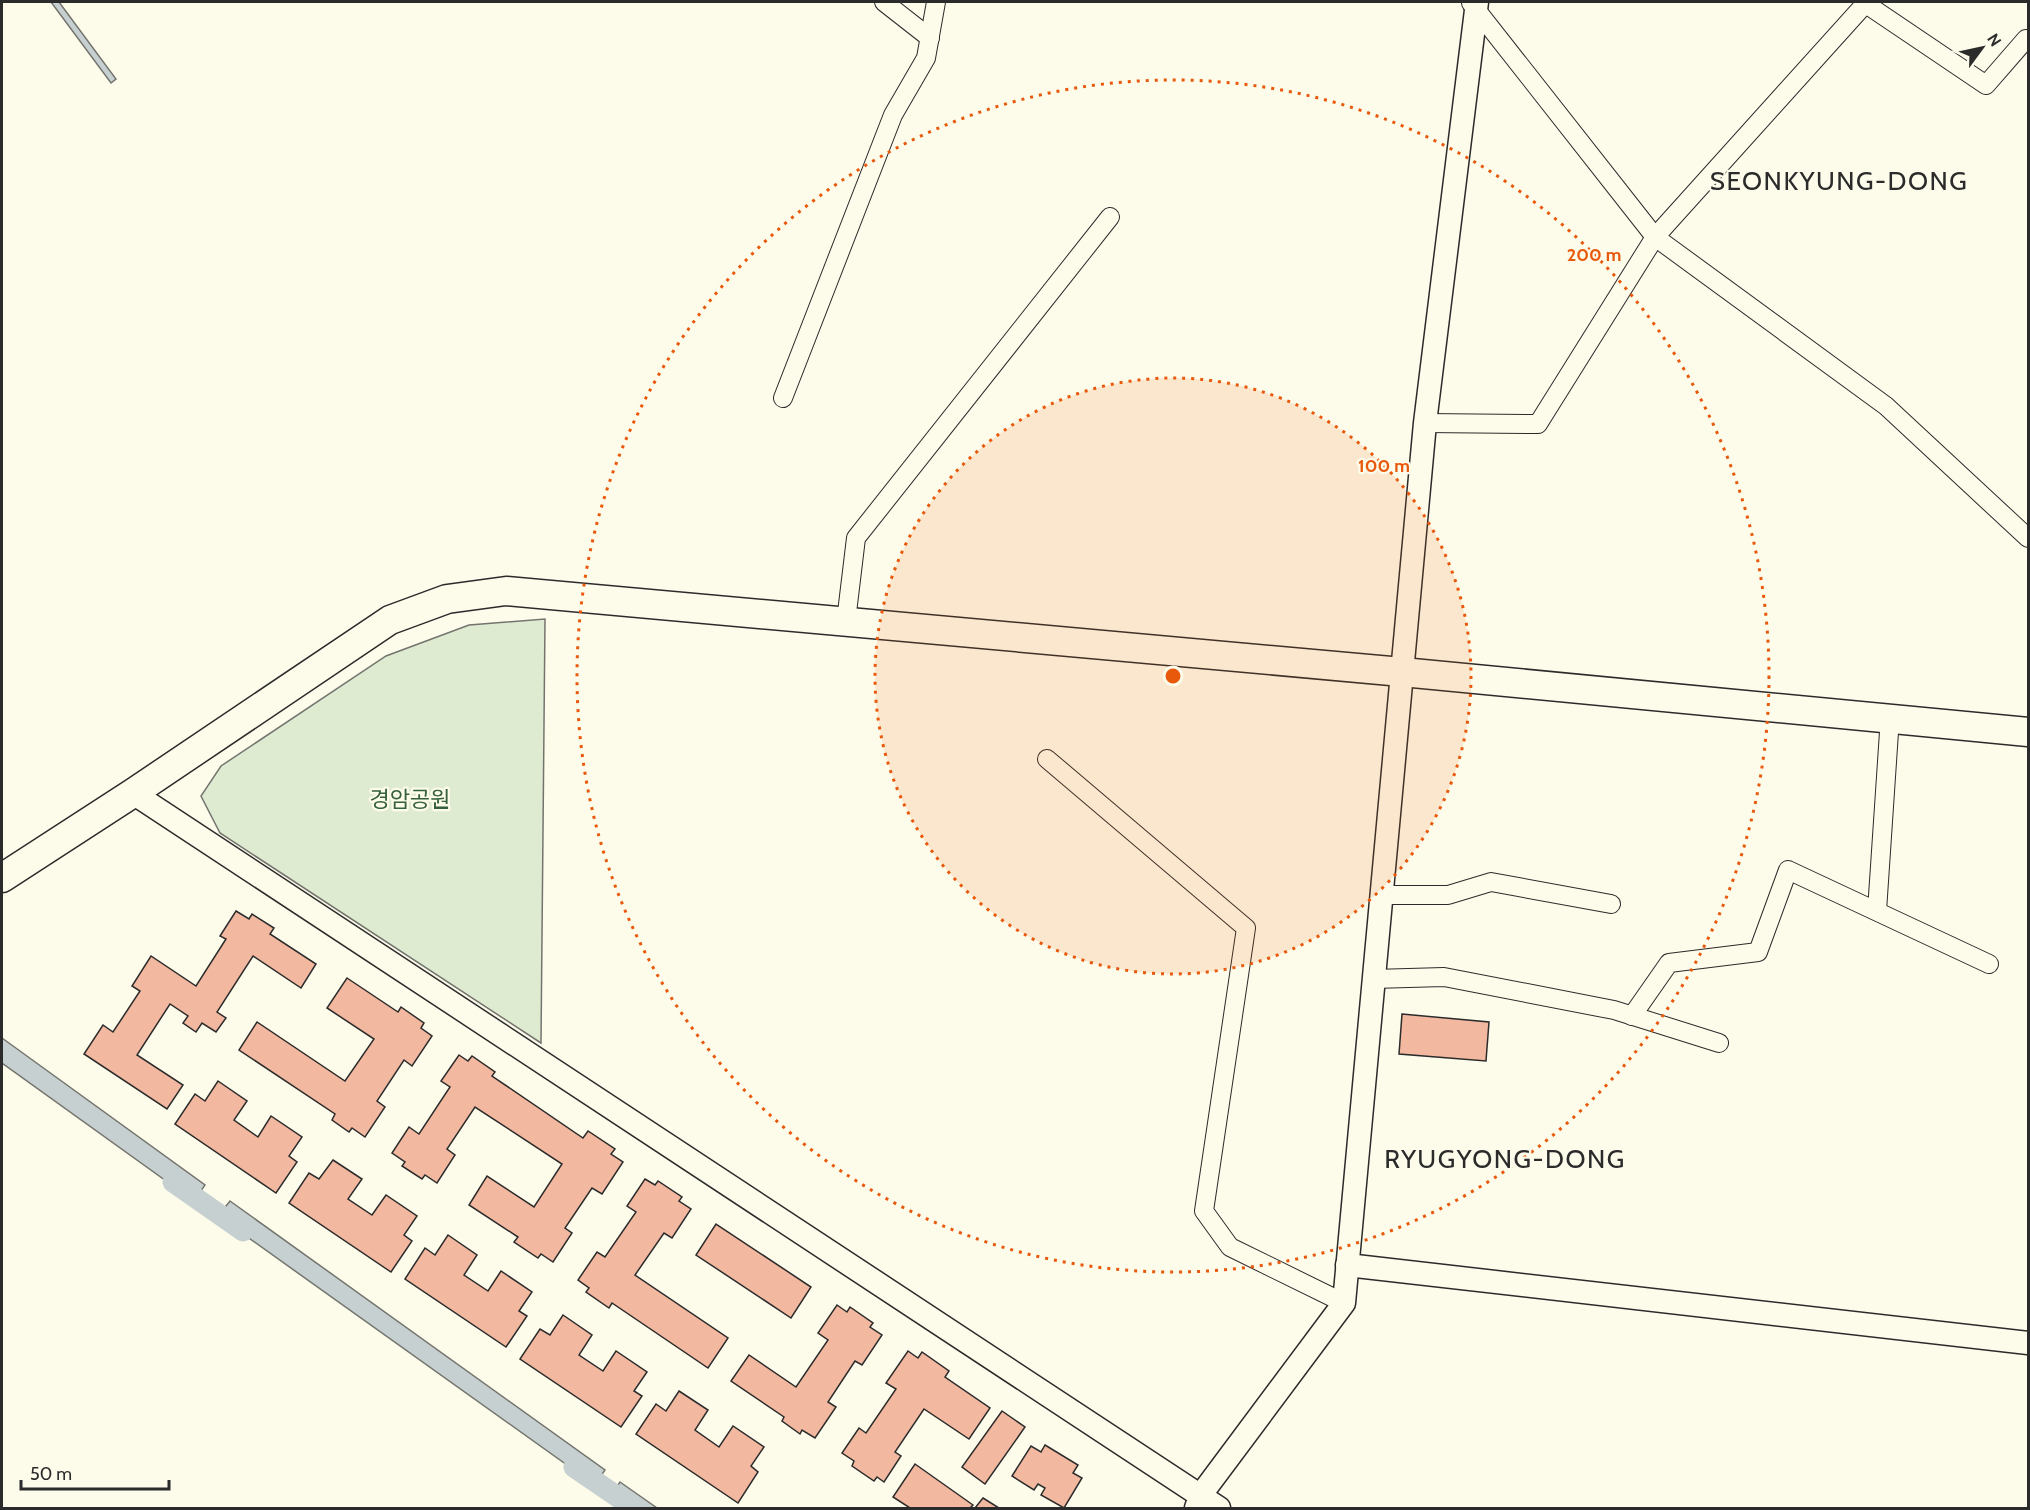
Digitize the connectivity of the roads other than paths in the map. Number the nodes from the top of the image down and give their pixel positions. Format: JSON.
{"nodes":[{"id":1,"x":884,"y":2,"type":"edge"},
{"id":2,"x":936,"y":2,"type":"edge"},
{"id":3,"x":1864,"y":3,"type":"edge"},
{"id":4,"x":1474,"y":4,"type":"edge"},
{"id":5,"x":930,"y":38,"type":"junction"},
{"id":6,"x":2028,"y":39,"type":"edge"},
{"id":7,"x":1110,"y":217,"type":"dead end"},
{"id":8,"x":1655,"y":237,"type":"junction"},
{"id":9,"x":783,"y":398,"type":"dead end"},
{"id":10,"x":1425,"y":423,"type":"junction"},
{"id":11,"x":2028,"y":538,"type":"edge"},
{"id":12,"x":846,"y":621,"type":"junction"},
{"id":13,"x":1402,"y":672,"type":"junction"},
{"id":14,"x":1890,"y":717,"type":"junction"},
{"id":15,"x":2028,"y":732,"type":"edge"},
{"id":16,"x":1047,"y":759,"type":"dead end"},
{"id":17,"x":133,"y":793,"type":"junction"},
{"id":18,"x":2,"y":878,"type":"edge"},
{"id":19,"x":1381,"y":895,"type":"junction"},
{"id":20,"x":1611,"y":904,"type":"dead end"},
{"id":21,"x":1877,"y":910,"type":"junction"},
{"id":22,"x":1989,"y":964,"type":"dead end"},
{"id":23,"x":1373,"y":979,"type":"junction"},
{"id":24,"x":1632,"y":1016,"type":"junction"},
{"id":25,"x":1719,"y":1042,"type":"dead end"},
{"id":26,"x":1347,"y":1265,"type":"junction"},
{"id":27,"x":1344,"y":1303,"type":"junction"},
{"id":28,"x":2028,"y":1343,"type":"edge"},
{"id":29,"x":1198,"y":1502,"type":"edge"},
{"id":30,"x":1219,"y":1509,"type":"edge"}],
"edges":[{"from":1,"to":5,"type":"street"},
{"from":2,"to":5,"type":"street"},
{"from":3,"to":6,"type":"street"},
{"from":3,"to":8,"type":"street"},
{"from":4,"to":8,"type":"street"},
{"from":4,"to":10,"type":"street"},
{"from":5,"to":9,"type":"street"},
{"from":7,"to":12,"type":"street"},
{"from":8,"to":10,"type":"street"},
{"from":8,"to":11,"type":"street"},
{"from":10,"to":13,"type":"street"},
{"from":12,"to":13,"type":"main road"},
{"from":12,"to":17,"type":"main road"},
{"from":13,"to":14,"type":"main road"},
{"from":13,"to":19,"type":"street"},
{"from":14,"to":15,"type":"main road"},
{"from":14,"to":21,"type":"street"},
{"from":16,"to":27,"type":"street"},
{"from":17,"to":18,"type":"main road"},
{"from":17,"to":29,"type":"street"},
{"from":19,"to":20,"type":"street"},
{"from":19,"to":23,"type":"street"},
{"from":21,"to":22,"type":"street"},
{"from":21,"to":24,"type":"street"},
{"from":23,"to":24,"type":"street"},
{"from":23,"to":26,"type":"street"},
{"from":24,"to":25,"type":"street"},
{"from":26,"to":27,"type":"street"},
{"from":26,"to":28,"type":"street"},
{"from":27,"to":29,"type":"street"},
{"from":29,"to":30,"type":"street"}]}
